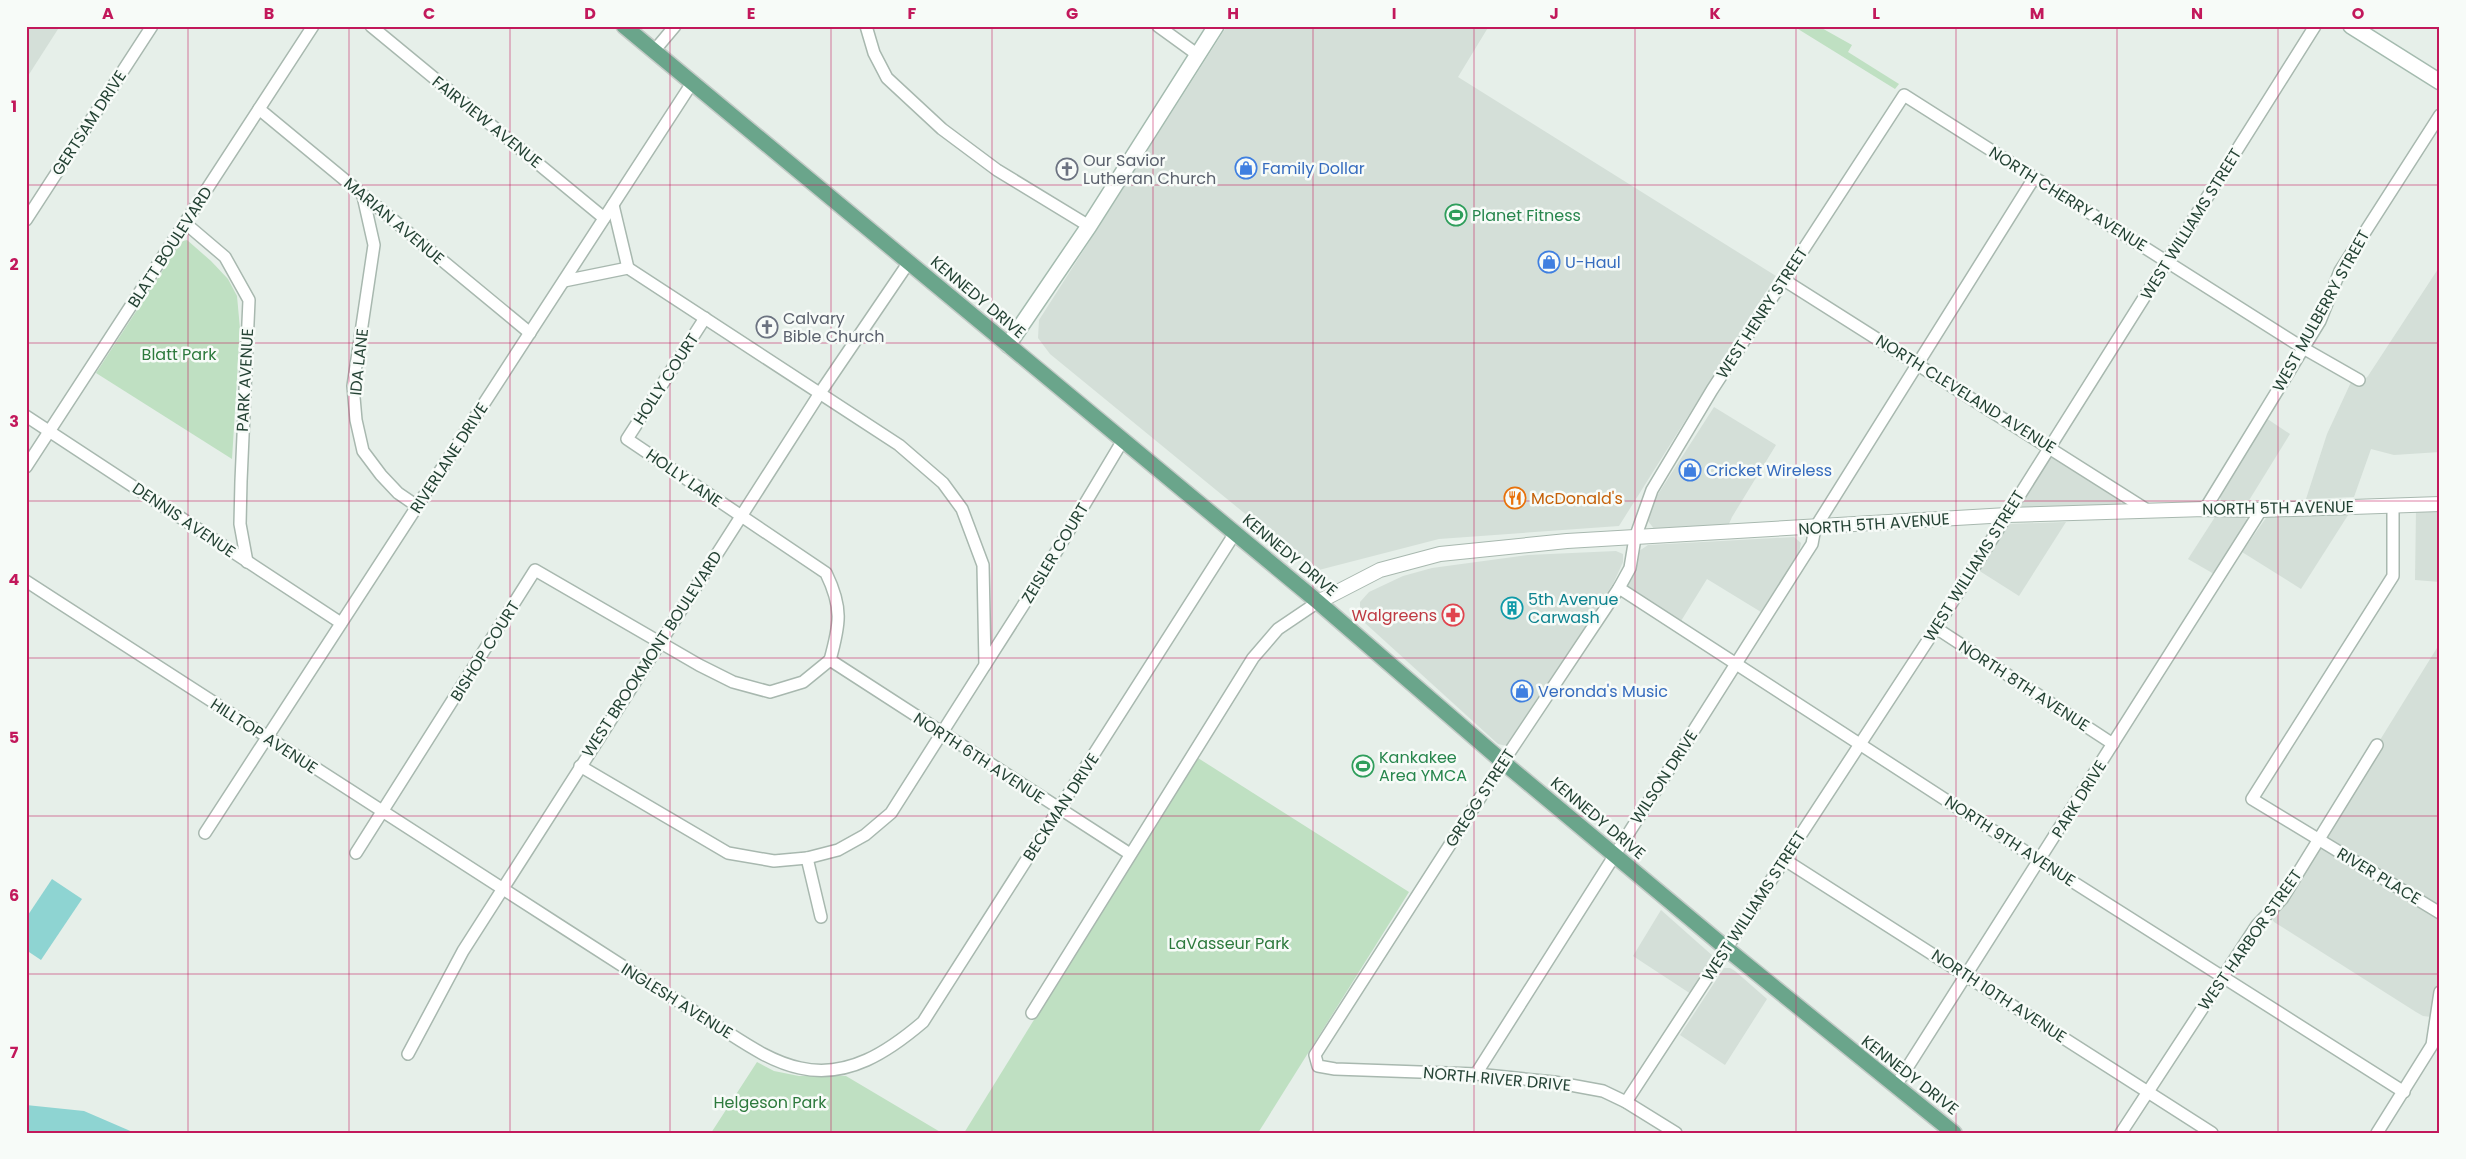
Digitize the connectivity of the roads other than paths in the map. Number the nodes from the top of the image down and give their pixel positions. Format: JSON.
{"nodes":[{"id":1,"x":152,"y":26,"type":"edge"},
{"id":2,"x":313,"y":26,"type":"edge"},
{"id":3,"x":371,"y":26,"type":"edge"},
{"id":4,"x":624,"y":26,"type":"edge"},
{"id":5,"x":675,"y":26,"type":"edge"},
{"id":6,"x":866,"y":26,"type":"edge"},
{"id":7,"x":1158,"y":26,"type":"edge"},
{"id":8,"x":1216,"y":26,"type":"edge"},
{"id":9,"x":2315,"y":26,"type":"edge"},
{"id":10,"x":2351,"y":26,"type":"edge"},
{"id":11,"x":654,"y":51,"type":"junction"},
{"id":12,"x":1198,"y":55,"type":"junction"},
{"id":13,"x":2440,"y":82,"type":"edge"},
{"id":14,"x":692,"y":83,"type":"junction"},
{"id":15,"x":1904,"y":95,"type":"joint"},
{"id":16,"x":259,"y":109,"type":"junction"},
{"id":17,"x":2440,"y":115,"type":"edge"},
{"id":18,"x":2034,"y":178,"type":"junction"},
{"id":19,"x":364,"y":196,"type":"junction"},
{"id":20,"x":613,"y":205,"type":"junction"},
{"id":21,"x":604,"y":218,"type":"junction"},
{"id":22,"x":26,"y":220,"type":"edge"},
{"id":23,"x":185,"y":223,"type":"junction"},
{"id":24,"x":1089,"y":226,"type":"junction"},
{"id":25,"x":2168,"y":261,"type":"junction"},
{"id":26,"x":909,"y":262,"type":"junction"},
{"id":27,"x":628,"y":268,"type":"junction"},
{"id":28,"x":564,"y":280,"type":"junction"},
{"id":29,"x":1784,"y":280,"type":"junction"},
{"id":30,"x":704,"y":318,"type":"junction"},
{"id":31,"x":530,"y":333,"type":"junction"},
{"id":32,"x":1008,"y":345,"type":"junction"},
{"id":33,"x":2303,"y":348,"type":"junction"},
{"id":34,"x":1917,"y":363,"type":"junction"},
{"id":35,"x":2360,"y":380,"type":"dead end"},
{"id":36,"x":820,"y":393,"type":"junction"},
{"id":37,"x":26,"y":416,"type":"edge"},
{"id":38,"x":50,"y":431,"type":"junction"},
{"id":39,"x":627,"y":439,"type":"joint"},
{"id":40,"x":1123,"y":440,"type":"junction"},
{"id":41,"x":2049,"y":446,"type":"junction"},
{"id":42,"x":26,"y":467,"type":"edge"},
{"id":43,"x":2440,"y":504,"type":"edge"},
{"id":44,"x":2393,"y":505,"type":"junction"},
{"id":45,"x":417,"y":506,"type":"junction"},
{"id":46,"x":2205,"y":509,"type":"junction"},
{"id":47,"x":2147,"y":510,"type":"junction"},
{"id":48,"x":2261,"y":510,"type":"junction"},
{"id":49,"x":2007,"y":515,"type":"junction"},
{"id":50,"x":741,"y":518,"type":"junction"},
{"id":51,"x":1816,"y":528,"type":"junction"},
{"id":52,"x":1235,"y":533,"type":"junction"},
{"id":53,"x":1635,"y":538,"type":"junction"},
{"id":54,"x":247,"y":562,"type":"junction"},
{"id":55,"x":26,"y":581,"type":"edge"},
{"id":56,"x":1619,"y":588,"type":"junction"},
{"id":57,"x":1318,"y":602,"type":"junction"},
{"id":58,"x":341,"y":623,"type":"junction"},
{"id":59,"x":1936,"y":628,"type":"junction"},
{"id":60,"x":661,"y":642,"type":"junction"},
{"id":61,"x":830,"y":660,"type":"junction"},
{"id":62,"x":1737,"y":663,"type":"junction"},
{"id":63,"x":985,"y":665,"type":"junction"},
{"id":64,"x":943,"y":734,"type":"junction"},
{"id":65,"x":267,"y":738,"type":"junction"},
{"id":66,"x":1860,"y":744,"type":"junction"},
{"id":67,"x":2113,"y":744,"type":"junction"},
{"id":68,"x":2377,"y":745,"type":"dead end"},
{"id":69,"x":1503,"y":762,"type":"junction"},
{"id":70,"x":580,"y":766,"type":"junction"},
{"id":71,"x":1059,"y":810,"type":"junction"},
{"id":72,"x":383,"y":813,"type":"junction"},
{"id":73,"x":205,"y":832,"type":"dead end"},
{"id":74,"x":2318,"y":839,"type":"junction"},
{"id":75,"x":356,"y":853,"type":"dead end"},
{"id":76,"x":1130,"y":854,"type":"junction"},
{"id":77,"x":1615,"y":854,"type":"junction"},
{"id":78,"x":807,"y":858,"type":"junction"},
{"id":79,"x":1785,"y":860,"type":"junction"},
{"id":80,"x":2040,"y":861,"type":"junction"},
{"id":81,"x":503,"y":889,"type":"junction"},
{"id":82,"x":2440,"y":913,"type":"edge"},
{"id":83,"x":821,"y":917,"type":"dead end"},
{"id":84,"x":1727,"y":949,"type":"junction"},
{"id":85,"x":1966,"y":975,"type":"junction"},
{"id":86,"x":2223,"y":977,"type":"junction"},
{"id":87,"x":2440,"y":992,"type":"edge"},
{"id":88,"x":1032,"y":1013,"type":"dead end"},
{"id":89,"x":408,"y":1054,"type":"dead end"},
{"id":90,"x":1314,"y":1055,"type":"joint"},
{"id":91,"x":866,"y":1062,"type":"joint"},
{"id":92,"x":1476,"y":1074,"type":"junction"},
{"id":93,"x":1895,"y":1087,"type":"junction"},
{"id":94,"x":2147,"y":1091,"type":"junction"},
{"id":95,"x":2404,"y":1092,"type":"junction"},
{"id":96,"x":1626,"y":1102,"type":"junction"},
{"id":97,"x":1676,"y":1133,"type":"edge"},
{"id":98,"x":1954,"y":1133,"type":"edge"},
{"id":99,"x":2121,"y":1133,"type":"edge"},
{"id":100,"x":2212,"y":1133,"type":"edge"},
{"id":101,"x":2377,"y":1133,"type":"edge"}],
"edges":[{"from":1,"to":22,"type":"street","name":"GERTSAM DRIVE"},
{"from":2,"to":16,"type":"street","name":"BLATT BOULEVARD"},
{"from":3,"to":21,"type":"street","name":"FAIRVIEW AVENUE"},
{"from":4,"to":11,"type":"main road","name":"KENNEDY DRIVE"},
{"from":5,"to":11,"type":"street"},
{"from":6,"to":24,"type":"street"},
{"from":7,"to":12,"type":"street"},
{"from":8,"to":12,"type":"main road"},
{"from":9,"to":25,"type":"street","name":"WEST WILLIAMS STREET"},
{"from":10,"to":13,"type":"main road"},
{"from":11,"to":14,"type":"main road","name":"KENNEDY DRIVE"},
{"from":12,"to":24,"type":"main road"},
{"from":14,"to":20,"type":"street","name":"RIVERLANE DRIVE"},
{"from":14,"to":26,"type":"main road","name":"KENNEDY DRIVE"},
{"from":15,"to":18,"type":"street","name":"NORTH CHERRY AVENUE"},
{"from":15,"to":29,"type":"street","name":"WEST HENRY STREET"},
{"from":16,"to":19,"type":"street","name":"MARIAN AVENUE"},
{"from":16,"to":23,"type":"street","name":"BLATT BOULEVARD"},
{"from":17,"to":33,"type":"street","name":"WEST MULBERRY STREET"},
{"from":18,"to":25,"type":"street","name":"NORTH CHERRY AVENUE"},
{"from":18,"to":34,"type":"street","name":"WILSON DRIVE"},
{"from":19,"to":31,"type":"street","name":"MARIAN AVENUE"},
{"from":19,"to":45,"type":"street","name":"IDA LANE"},
{"from":20,"to":21,"type":"street","name":"RIVERLANE DRIVE"},
{"from":20,"to":27,"type":"street"},
{"from":21,"to":28,"type":"street","name":"RIVERLANE DRIVE"},
{"from":23,"to":38,"type":"street","name":"BLATT BOULEVARD"},
{"from":23,"to":54,"type":"street","name":"PARK AVENUE"},
{"from":24,"to":32,"type":"main road"},
{"from":25,"to":33,"type":"street","name":"NORTH CHERRY AVENUE"},
{"from":25,"to":41,"type":"street","name":"WEST WILLIAMS STREET"},
{"from":26,"to":32,"type":"main road","name":"KENNEDY DRIVE"},
{"from":26,"to":36,"type":"street","name":"WEST BROOKMONT BOULEVARD"},
{"from":27,"to":28,"type":"street"},
{"from":27,"to":30,"type":"street"},
{"from":28,"to":31,"type":"street","name":"RIVERLANE DRIVE"},
{"from":29,"to":34,"type":"street","name":"NORTH CLEVELAND AVENUE"},
{"from":29,"to":53,"type":"street","name":"WEST HENRY STREET"},
{"from":30,"to":36,"type":"street"},
{"from":30,"to":39,"type":"street","name":"HOLLY COURT"},
{"from":31,"to":45,"type":"street","name":"RIVERLANE DRIVE"},
{"from":32,"to":40,"type":"main road","name":"KENNEDY DRIVE"},
{"from":33,"to":35,"type":"street","name":"NORTH CHERRY AVENUE"},
{"from":33,"to":46,"type":"street","name":"WEST MULBERRY STREET"},
{"from":34,"to":41,"type":"street","name":"NORTH CLEVELAND AVENUE"},
{"from":34,"to":51,"type":"street","name":"WILSON DRIVE"},
{"from":36,"to":50,"type":"street","name":"WEST BROOKMONT BOULEVARD"},
{"from":36,"to":63,"type":"street"},
{"from":37,"to":38,"type":"street","name":"DENNIS AVENUE"},
{"from":38,"to":42,"type":"street","name":"BLATT BOULEVARD"},
{"from":38,"to":54,"type":"street","name":"DENNIS AVENUE"},
{"from":39,"to":50,"type":"street","name":"HOLLY LANE"},
{"from":40,"to":52,"type":"main road","name":"KENNEDY DRIVE"},
{"from":40,"to":63,"type":"street","name":"ZEISLER COURT"},
{"from":41,"to":47,"type":"street","name":"NORTH CLEVELAND AVENUE"},
{"from":41,"to":49,"type":"street","name":"WEST WILLIAMS STREET"},
{"from":43,"to":44,"type":"street","name":"NORTH 5TH AVENUE"},
{"from":44,"to":48,"type":"street","name":"NORTH 5TH AVENUE"},
{"from":44,"to":74,"type":"street","name":"RIVER PLACE"},
{"from":45,"to":58,"type":"street","name":"RIVERLANE DRIVE"},
{"from":46,"to":47,"type":"street","name":"NORTH 5TH AVENUE"},
{"from":46,"to":48,"type":"street","name":"NORTH 5TH AVENUE"},
{"from":47,"to":49,"type":"street","name":"NORTH 5TH AVENUE"},
{"from":48,"to":67,"type":"street","name":"PARK DRIVE"},
{"from":49,"to":51,"type":"street","name":"NORTH 5TH AVENUE"},
{"from":49,"to":59,"type":"street","name":"WEST WILLIAMS STREET"},
{"from":50,"to":60,"type":"street","name":"WEST BROOKMONT BOULEVARD"},
{"from":50,"to":61,"type":"street"},
{"from":51,"to":53,"type":"street","name":"NORTH 5TH AVENUE"},
{"from":51,"to":62,"type":"street","name":"WILSON DRIVE"},
{"from":52,"to":57,"type":"main road","name":"KENNEDY DRIVE"},
{"from":52,"to":71,"type":"street","name":"BECKMAN DRIVE"},
{"from":53,"to":56,"type":"street","name":"GREGG STREET"},
{"from":53,"to":57,"type":"street","name":"NORTH 5TH AVENUE"},
{"from":54,"to":58,"type":"street","name":"DENNIS AVENUE"},
{"from":55,"to":65,"type":"street","name":"HILLTOP AVENUE"},
{"from":56,"to":62,"type":"street","name":"NORTH 9TH AVENUE"},
{"from":56,"to":69,"type":"street","name":"GREGG STREET"},
{"from":57,"to":69,"type":"main road","name":"KENNEDY DRIVE"},
{"from":57,"to":76,"type":"street"},
{"from":58,"to":65,"type":"street","name":"RIVERLANE DRIVE"},
{"from":59,"to":66,"type":"street","name":"WEST WILLIAMS STREET"},
{"from":59,"to":67,"type":"street","name":"NORTH 8TH AVENUE"},
{"from":60,"to":61,"type":"street"},
{"from":60,"to":70,"type":"street","name":"WEST BROOKMONT BOULEVARD"},
{"from":60,"to":72,"type":"street","name":"BISHOP COURT"},
{"from":61,"to":64,"type":"street","name":"NORTH 6TH AVENUE"},
{"from":62,"to":66,"type":"street","name":"NORTH 9TH AVENUE"},
{"from":62,"to":77,"type":"street","name":"WILSON DRIVE"},
{"from":63,"to":64,"type":"street","name":"ZEISLER COURT"},
{"from":64,"to":71,"type":"street","name":"NORTH 6TH AVENUE"},
{"from":64,"to":78,"type":"street","name":"ZEISLER COURT"},
{"from":65,"to":72,"type":"street","name":"HILLTOP AVENUE"},
{"from":65,"to":73,"type":"street","name":"RIVERLANE DRIVE"},
{"from":66,"to":79,"type":"street","name":"WEST WILLIAMS STREET"},
{"from":66,"to":80,"type":"street","name":"NORTH 9TH AVENUE"},
{"from":67,"to":80,"type":"street","name":"PARK DRIVE"},
{"from":68,"to":74,"type":"street","name":"WEST HARBOR STREET"},
{"from":69,"to":77,"type":"main road","name":"KENNEDY DRIVE"},
{"from":69,"to":90,"type":"street","name":"GREGG STREET"},
{"from":70,"to":78,"type":"street","name":"ZEISLER COURT"},
{"from":70,"to":81,"type":"street","name":"WEST BROOKMONT BOULEVARD"},
{"from":71,"to":76,"type":"street","name":"NORTH 6TH AVENUE"},
{"from":71,"to":91,"type":"street","name":"BECKMAN DRIVE"},
{"from":72,"to":75,"type":"street","name":"BISHOP COURT"},
{"from":72,"to":81,"type":"street","name":"HILLTOP AVENUE"},
{"from":74,"to":82,"type":"street","name":"RIVER PLACE"},
{"from":74,"to":86,"type":"street","name":"WEST HARBOR STREET"},
{"from":76,"to":88,"type":"street"},
{"from":77,"to":84,"type":"main road","name":"KENNEDY DRIVE"},
{"from":77,"to":92,"type":"street","name":"WILSON DRIVE"},
{"from":78,"to":83,"type":"street"},
{"from":79,"to":84,"type":"street","name":"WEST WILLIAMS STREET"},
{"from":79,"to":85,"type":"street","name":"NORTH 10TH AVENUE"},
{"from":80,"to":85,"type":"street","name":"PARK DRIVE"},
{"from":80,"to":86,"type":"street","name":"NORTH 9TH AVENUE"},
{"from":81,"to":89,"type":"street","name":"WEST BROOKMONT BOULEVARD"},
{"from":81,"to":91,"type":"street","name":"INGLESH AVENUE"},
{"from":84,"to":93,"type":"main road","name":"KENNEDY DRIVE"},
{"from":84,"to":96,"type":"street","name":"WEST WILLIAMS STREET"},
{"from":85,"to":93,"type":"street","name":"PARK DRIVE"},
{"from":85,"to":94,"type":"street","name":"NORTH 10TH AVENUE"},
{"from":86,"to":94,"type":"street","name":"WEST HARBOR STREET"},
{"from":86,"to":95,"type":"street","name":"NORTH 9TH AVENUE"},
{"from":87,"to":95,"type":"street"},
{"from":90,"to":92,"type":"street","name":"NORTH RIVER DRIVE"},
{"from":92,"to":96,"type":"street","name":"NORTH RIVER DRIVE"},
{"from":93,"to":98,"type":"main road","name":"KENNEDY DRIVE"},
{"from":94,"to":99,"type":"street","name":"WEST HARBOR STREET"},
{"from":94,"to":100,"type":"street","name":"NORTH 10TH AVENUE"},
{"from":95,"to":101,"type":"street"},
{"from":96,"to":97,"type":"street","name":"NORTH RIVER DRIVE"}]}
